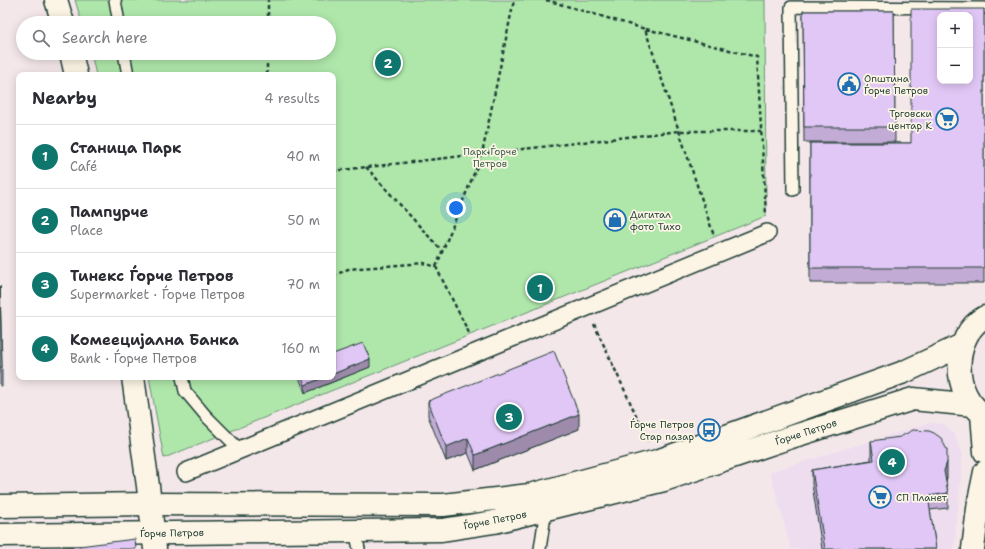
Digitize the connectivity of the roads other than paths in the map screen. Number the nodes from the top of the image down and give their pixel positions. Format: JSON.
{"nodes":[{"id":1,"x":56,"y":0,"type":"edge"},
{"id":2,"x":115,"y":0,"type":"edge"},
{"id":3,"x":985,"y":8,"type":"edge"},
{"id":4,"x":61,"y":16,"type":"edge"},
{"id":5,"x":118,"y":16,"type":"edge"},
{"id":6,"x":73,"y":60,"type":"edge"},
{"id":7,"x":125,"y":60,"type":"edge"},
{"id":8,"x":75,"y":72,"type":"edge"},
{"id":9,"x":127,"y":72,"type":"edge"},
{"id":10,"x":793,"y":190,"type":"dead end"},
{"id":11,"x":767,"y":233,"type":"road end"},
{"id":12,"x":985,"y":317,"type":"edge"},
{"id":13,"x":962,"y":345,"type":"junction"},
{"id":14,"x":133,"y":380,"type":"edge"},
{"id":15,"x":183,"y":380,"type":"edge"},
{"id":16,"x":980,"y":411,"type":"edge"},
{"id":17,"x":240,"y":450,"type":"junction"},
{"id":18,"x":985,"y":452,"type":"edge"},
{"id":19,"x":186,"y":472,"type":"dead end"},
{"id":20,"x":985,"y":472,"type":"edge"},
{"id":21,"x":150,"y":504,"type":"junction"},
{"id":22,"x":0,"y":506,"type":"edge"},
{"id":23,"x":546,"y":509,"type":"junction"},
{"id":24,"x":0,"y":535,"type":"edge"},
{"id":25,"x":978,"y":536,"type":"edge"},
{"id":26,"x":357,"y":540,"type":"edge"},
{"id":27,"x":154,"y":541,"type":"edge"},
{"id":28,"x":540,"y":549,"type":"edge"}],
"edges":[{"from":1,"to":4,"type":"street"},
{"from":2,"to":5,"type":"lane"},
{"from":3,"to":10,"type":"lane"},
{"from":6,"to":8,"type":"street"},
{"from":7,"to":9,"type":"lane"},
{"from":11,"to":17,"type":"street"},
{"from":12,"to":13,"type":"street"},
{"from":13,"to":16,"type":"street"},
{"from":13,"to":21,"type":"street","name":"Ѓорче Петров"},
{"from":14,"to":21,"type":"street"},
{"from":15,"to":17,"type":"lane"},
{"from":16,"to":18,"type":"street"},
{"from":16,"to":23,"type":"street","name":"Ѓорче Петров"},
{"from":17,"to":19,"type":"street"},
{"from":20,"to":25,"type":"street"},
{"from":21,"to":22,"type":"street","name":"Ѓорче Петров"},
{"from":21,"to":27,"type":"street"},
{"from":23,"to":26,"type":"street","name":"Ѓорче Петров"},
{"from":23,"to":28,"type":"lane"},
{"from":24,"to":27,"type":"street","name":"Ѓорче Петров"},
{"from":26,"to":27,"type":"street","name":"Ѓорче Петров"}]}
